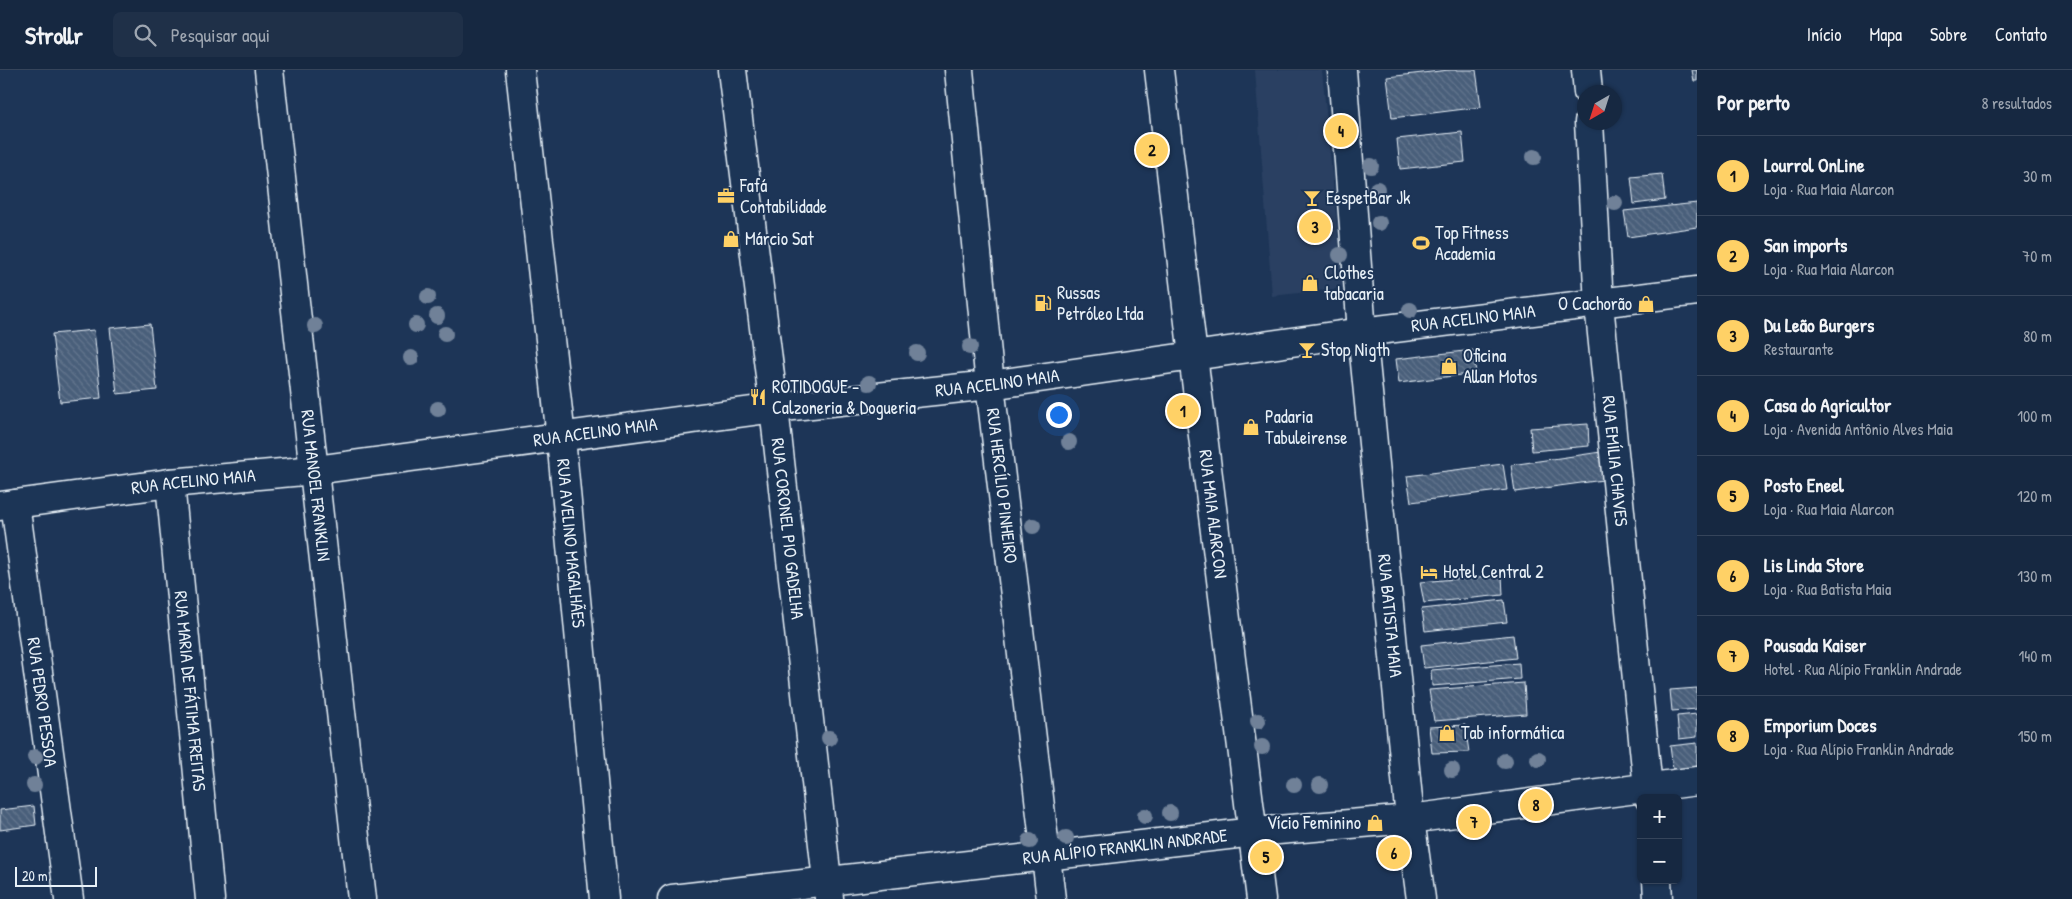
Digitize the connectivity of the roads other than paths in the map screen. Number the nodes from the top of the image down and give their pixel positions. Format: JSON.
{"nodes":[{"id":1,"x":269,"y":70,"type":"edge"},
{"id":2,"x":520,"y":70,"type":"edge"},
{"id":3,"x":732,"y":70,"type":"edge"},
{"id":4,"x":959,"y":70,"type":"edge"},
{"id":5,"x":1159,"y":70,"type":"edge"},
{"id":6,"x":1342,"y":70,"type":"edge"},
{"id":7,"x":1586,"y":70,"type":"edge"},
{"id":8,"x":1587,"y":85,"type":"edge"},
{"id":9,"x":1589,"y":130,"type":"edge"},
{"id":10,"x":1697,"y":291,"type":"edge"},
{"id":11,"x":1599,"y":304,"type":"junction"},
{"id":12,"x":1362,"y":332,"type":"junction"},
{"id":13,"x":1193,"y":356,"type":"junction"},
{"id":14,"x":990,"y":385,"type":"junction"},
{"id":15,"x":774,"y":408,"type":"junction"},
{"id":16,"x":561,"y":438,"type":"junction"},
{"id":17,"x":315,"y":470,"type":"junction"},
{"id":18,"x":170,"y":483,"type":"junction"},
{"id":19,"x":8,"y":505,"type":"edge"},
{"id":20,"x":1697,"y":781,"type":"edge"},
{"id":21,"x":1648,"y":792,"type":"edge"},
{"id":22,"x":1410,"y":819,"type":"junction"},
{"id":23,"x":1254,"y":832,"type":"junction"},
{"id":24,"x":1048,"y":856,"type":"junction"},
{"id":25,"x":1656,"y":884,"type":"edge"},
{"id":26,"x":828,"y":890,"type":"edge"},
{"id":27,"x":69,"y":899,"type":"edge"},
{"id":28,"x":210,"y":899,"type":"edge"},
{"id":29,"x":362,"y":899,"type":"edge"},
{"id":30,"x":604,"y":899,"type":"edge"},
{"id":31,"x":672,"y":899,"type":"edge"},
{"id":32,"x":1052,"y":899,"type":"edge"},
{"id":33,"x":1261,"y":899,"type":"edge"},
{"id":34,"x":1421,"y":899,"type":"edge"},
{"id":35,"x":1658,"y":899,"type":"edge"}],
"edges":[{"from":1,"to":17,"type":"street","name":"RUA MANOEL FRANKLIN"},
{"from":2,"to":16,"type":"street","name":"RUA AVELINO MAGALHÃES"},
{"from":3,"to":15,"type":"street","name":"RUA CORONEL PIO GADELHA"},
{"from":4,"to":14,"type":"street","name":"RUA HERCÍLIO PINHEIRO"},
{"from":5,"to":13,"type":"street","name":"RUA MAIA ALARCON"},
{"from":6,"to":12,"type":"street","name":"RUA BATISTA MAIA"},
{"from":7,"to":8,"type":"street"},
{"from":9,"to":11,"type":"street","name":"RUA EMÍLIA CHAVES"},
{"from":10,"to":11,"type":"street","name":"RUA ACELINO MAIA"},
{"from":11,"to":12,"type":"street","name":"RUA ACELINO MAIA"},
{"from":11,"to":21,"type":"street","name":"RUA EMÍLIA CHAVES"},
{"from":12,"to":13,"type":"street","name":"RUA ACELINO MAIA"},
{"from":12,"to":22,"type":"street","name":"RUA BATISTA MAIA"},
{"from":13,"to":14,"type":"street","name":"RUA ACELINO MAIA"},
{"from":13,"to":23,"type":"street","name":"RUA MAIA ALARCON"},
{"from":14,"to":15,"type":"street","name":"RUA ACELINO MAIA"},
{"from":14,"to":24,"type":"street","name":"RUA HERCÍLIO PINHEIRO"},
{"from":15,"to":16,"type":"street","name":"RUA ACELINO MAIA"},
{"from":15,"to":26,"type":"street","name":"RUA CORONEL PIO GADELHA"},
{"from":16,"to":17,"type":"street","name":"RUA ACELINO MAIA"},
{"from":16,"to":30,"type":"street","name":"RUA AVELINO MAGALHÃES"},
{"from":17,"to":18,"type":"street","name":"RUA ACELINO MAIA"},
{"from":17,"to":29,"type":"street","name":"RUA MANOEL FRANKLIN"},
{"from":18,"to":19,"type":"street","name":"RUA ACELINO MAIA"},
{"from":18,"to":28,"type":"street","name":"RUA MARIA DE FÁTIMA FREITAS"},
{"from":19,"to":27,"type":"street","name":"RUA PEDRO PESSOA"},
{"from":20,"to":21,"type":"street","name":"RUA ALÍPIO FRANKLIN ANDRADE"},
{"from":21,"to":22,"type":"street","name":"RUA ALÍPIO FRANKLIN ANDRADE"},
{"from":22,"to":23,"type":"street","name":"RUA ALÍPIO FRANKLIN ANDRADE"},
{"from":22,"to":34,"type":"street","name":"RUA BATISTA MAIA"},
{"from":23,"to":24,"type":"street","name":"RUA ALÍPIO FRANKLIN ANDRADE"},
{"from":23,"to":33,"type":"street","name":"RUA MAIA ALARCON"},
{"from":24,"to":26,"type":"street","name":"RUA ALÍPIO FRANKLIN ANDRADE"},
{"from":24,"to":32,"type":"street","name":"RUA HERCÍLIO PINHEIRO"},
{"from":25,"to":35,"type":"street"},
{"from":26,"to":31,"type":"street","name":"RUA ALÍPIO FRANKLIN ANDRADE"}]}
